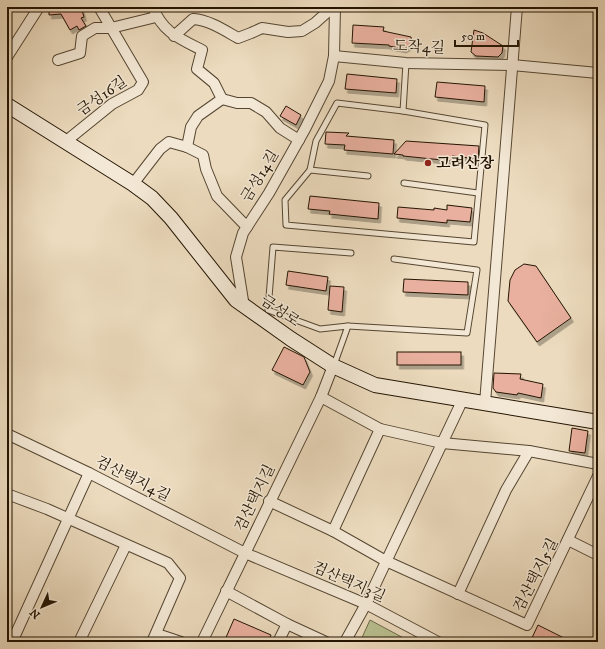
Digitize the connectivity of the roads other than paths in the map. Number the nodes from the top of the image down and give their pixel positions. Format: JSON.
{"nodes":[{"id":1,"x":39,"y":7,"type":"edge"},
{"id":2,"x":99,"y":7,"type":"edge"},
{"id":3,"x":334,"y":7,"type":"edge"},
{"id":4,"x":517,"y":7,"type":"edge"},
{"id":5,"x":155,"y":12,"type":"edge"},
{"id":6,"x":111,"y":28,"type":"junction"},
{"id":7,"x":174,"y":36,"type":"junction"},
{"id":8,"x":334,"y":56,"type":"junction"},
{"id":9,"x":7,"y":57,"type":"edge"},
{"id":10,"x":58,"y":60,"type":"dead end"},
{"id":11,"x":406,"y":62,"type":"junction"},
{"id":12,"x":512,"y":65,"type":"junction"},
{"id":13,"x":598,"y":73,"type":"edge"},
{"id":14,"x":222,"y":99,"type":"junction"},
{"id":15,"x":7,"y":105,"type":"edge"},
{"id":16,"x":403,"y":111,"type":"junction"},
{"id":17,"x":299,"y":140,"type":"junction"},
{"id":18,"x":65,"y":142,"type":"junction"},
{"id":19,"x":187,"y":147,"type":"junction"},
{"id":20,"x":310,"y":170,"type":"junction"},
{"id":21,"x":368,"y":176,"type":"dead end"},
{"id":22,"x":404,"y":183,"type":"dead end"},
{"id":23,"x":133,"y":184,"type":"junction"},
{"id":24,"x":478,"y":193,"type":"junction"},
{"id":25,"x":247,"y":226,"type":"junction"},
{"id":26,"x":351,"y":253,"type":"dead end"},
{"id":27,"x":394,"y":259,"type":"dead end"},
{"id":28,"x":244,"y":307,"type":"junction"},
{"id":29,"x":348,"y":326,"type":"junction"},
{"id":30,"x":333,"y":366,"type":"junction"},
{"id":31,"x":320,"y":397,"type":"junction"},
{"id":32,"x":463,"y":399,"type":"junction"},
{"id":33,"x":485,"y":403,"type":"junction"},
{"id":34,"x":598,"y":422,"type":"edge"},
{"id":35,"x":380,"y":429,"type":"junction"},
{"id":36,"x":7,"y":434,"type":"edge"},
{"id":37,"x":442,"y":443,"type":"junction"},
{"id":38,"x":529,"y":451,"type":"junction"},
{"id":39,"x":598,"y":464,"type":"edge"},
{"id":40,"x":89,"y":473,"type":"junction"},
{"id":41,"x":598,"y":476,"type":"edge"},
{"id":42,"x":7,"y":494,"type":"edge"},
{"id":43,"x":269,"y":501,"type":"junction"},
{"id":44,"x":67,"y":520,"type":"junction"},
{"id":45,"x":333,"y":531,"type":"junction"},
{"id":46,"x":568,"y":540,"type":"junction"},
{"id":47,"x":126,"y":545,"type":"junction"},
{"id":48,"x":245,"y":553,"type":"junction"},
{"id":49,"x":598,"y":555,"type":"edge"},
{"id":50,"x":386,"y":561,"type":"junction"},
{"id":51,"x":226,"y":591,"type":"junction"},
{"id":52,"x":458,"y":594,"type":"junction"},
{"id":53,"x":366,"y":604,"type":"junction"},
{"id":54,"x":287,"y":624,"type":"junction"},
{"id":55,"x":154,"y":638,"type":"edge"},
{"id":56,"x":12,"y":642,"type":"edge"},
{"id":57,"x":79,"y":642,"type":"edge"},
{"id":58,"x":181,"y":642,"type":"edge"},
{"id":59,"x":202,"y":642,"type":"edge"},
{"id":60,"x":278,"y":642,"type":"edge"},
{"id":61,"x":326,"y":642,"type":"edge"},
{"id":62,"x":345,"y":642,"type":"edge"},
{"id":63,"x":438,"y":642,"type":"edge"}],
"edges":[{"from":1,"to":9,"type":"street"},
{"from":2,"to":6,"type":"street","name":"금성16길"},
{"from":3,"to":7,"type":"street"},
{"from":3,"to":8,"type":"street","name":"금성14길"},
{"from":4,"to":12,"type":"street"},
{"from":5,"to":6,"type":"street"},
{"from":5,"to":7,"type":"street"},
{"from":6,"to":10,"type":"street"},
{"from":6,"to":18,"type":"street","name":"금성16길"},
{"from":7,"to":14,"type":"street"},
{"from":8,"to":11,"type":"street","name":"도작4길"},
{"from":8,"to":17,"type":"street","name":"금성14길"},
{"from":11,"to":12,"type":"street","name":"도작4길"},
{"from":11,"to":16,"type":"lane"},
{"from":12,"to":13,"type":"street","name":"도작4길"},
{"from":12,"to":33,"type":"street"},
{"from":14,"to":17,"type":"street","name":"금성14길"},
{"from":14,"to":19,"type":"street"},
{"from":15,"to":18,"type":"street","name":"금성로"},
{"from":16,"to":20,"type":"lane"},
{"from":16,"to":24,"type":"lane"},
{"from":17,"to":25,"type":"street","name":"금성14길"},
{"from":18,"to":23,"type":"street","name":"금성로"},
{"from":19,"to":23,"type":"street","name":"금성14길"},
{"from":19,"to":25,"type":"street","name":"금성14길"},
{"from":20,"to":21,"type":"lane"},
{"from":20,"to":24,"type":"lane"},
{"from":22,"to":24,"type":"lane"},
{"from":23,"to":28,"type":"street","name":"금성로"},
{"from":25,"to":28,"type":"street","name":"금성14길"},
{"from":26,"to":29,"type":"lane"},
{"from":27,"to":29,"type":"lane"},
{"from":28,"to":30,"type":"street","name":"금성로"},
{"from":29,"to":30,"type":"lane"},
{"from":30,"to":31,"type":"street","name":"검산택지길"},
{"from":30,"to":32,"type":"street","name":"금성로"},
{"from":31,"to":35,"type":"street"},
{"from":31,"to":43,"type":"street","name":"검산택지길"},
{"from":32,"to":33,"type":"street","name":"금성로"},
{"from":32,"to":37,"type":"street"},
{"from":33,"to":34,"type":"street","name":"금성로"},
{"from":35,"to":37,"type":"street"},
{"from":35,"to":45,"type":"street"},
{"from":36,"to":40,"type":"street","name":"검산택지4길"},
{"from":37,"to":38,"type":"street"},
{"from":37,"to":50,"type":"street"},
{"from":38,"to":39,"type":"street"},
{"from":38,"to":52,"type":"street"},
{"from":40,"to":44,"type":"street"},
{"from":40,"to":48,"type":"street","name":"검산택지4길"},
{"from":41,"to":46,"type":"street"},
{"from":42,"to":44,"type":"street"},
{"from":43,"to":45,"type":"street","name":"검산택지5길"},
{"from":43,"to":48,"type":"street","name":"검산택지길"},
{"from":44,"to":47,"type":"street"},
{"from":44,"to":56,"type":"street"},
{"from":45,"to":50,"type":"street","name":"검산택지5길"},
{"from":46,"to":49,"type":"street","name":"검산택지5길"},
{"from":46,"to":52,"type":"street","name":"검산택지5길"},
{"from":47,"to":55,"type":"street"},
{"from":47,"to":57,"type":"street"},
{"from":48,"to":51,"type":"street","name":"검산택지길"},
{"from":48,"to":53,"type":"street","name":"검산택지3길"},
{"from":50,"to":52,"type":"street","name":"검산택지5길"},
{"from":50,"to":53,"type":"street"},
{"from":51,"to":54,"type":"street"},
{"from":51,"to":59,"type":"street","name":"검산택지길"},
{"from":53,"to":62,"type":"street"},
{"from":53,"to":63,"type":"street","name":"검산택지3길"},
{"from":54,"to":60,"type":"street"},
{"from":54,"to":61,"type":"street"},
{"from":55,"to":58,"type":"street"}]}
